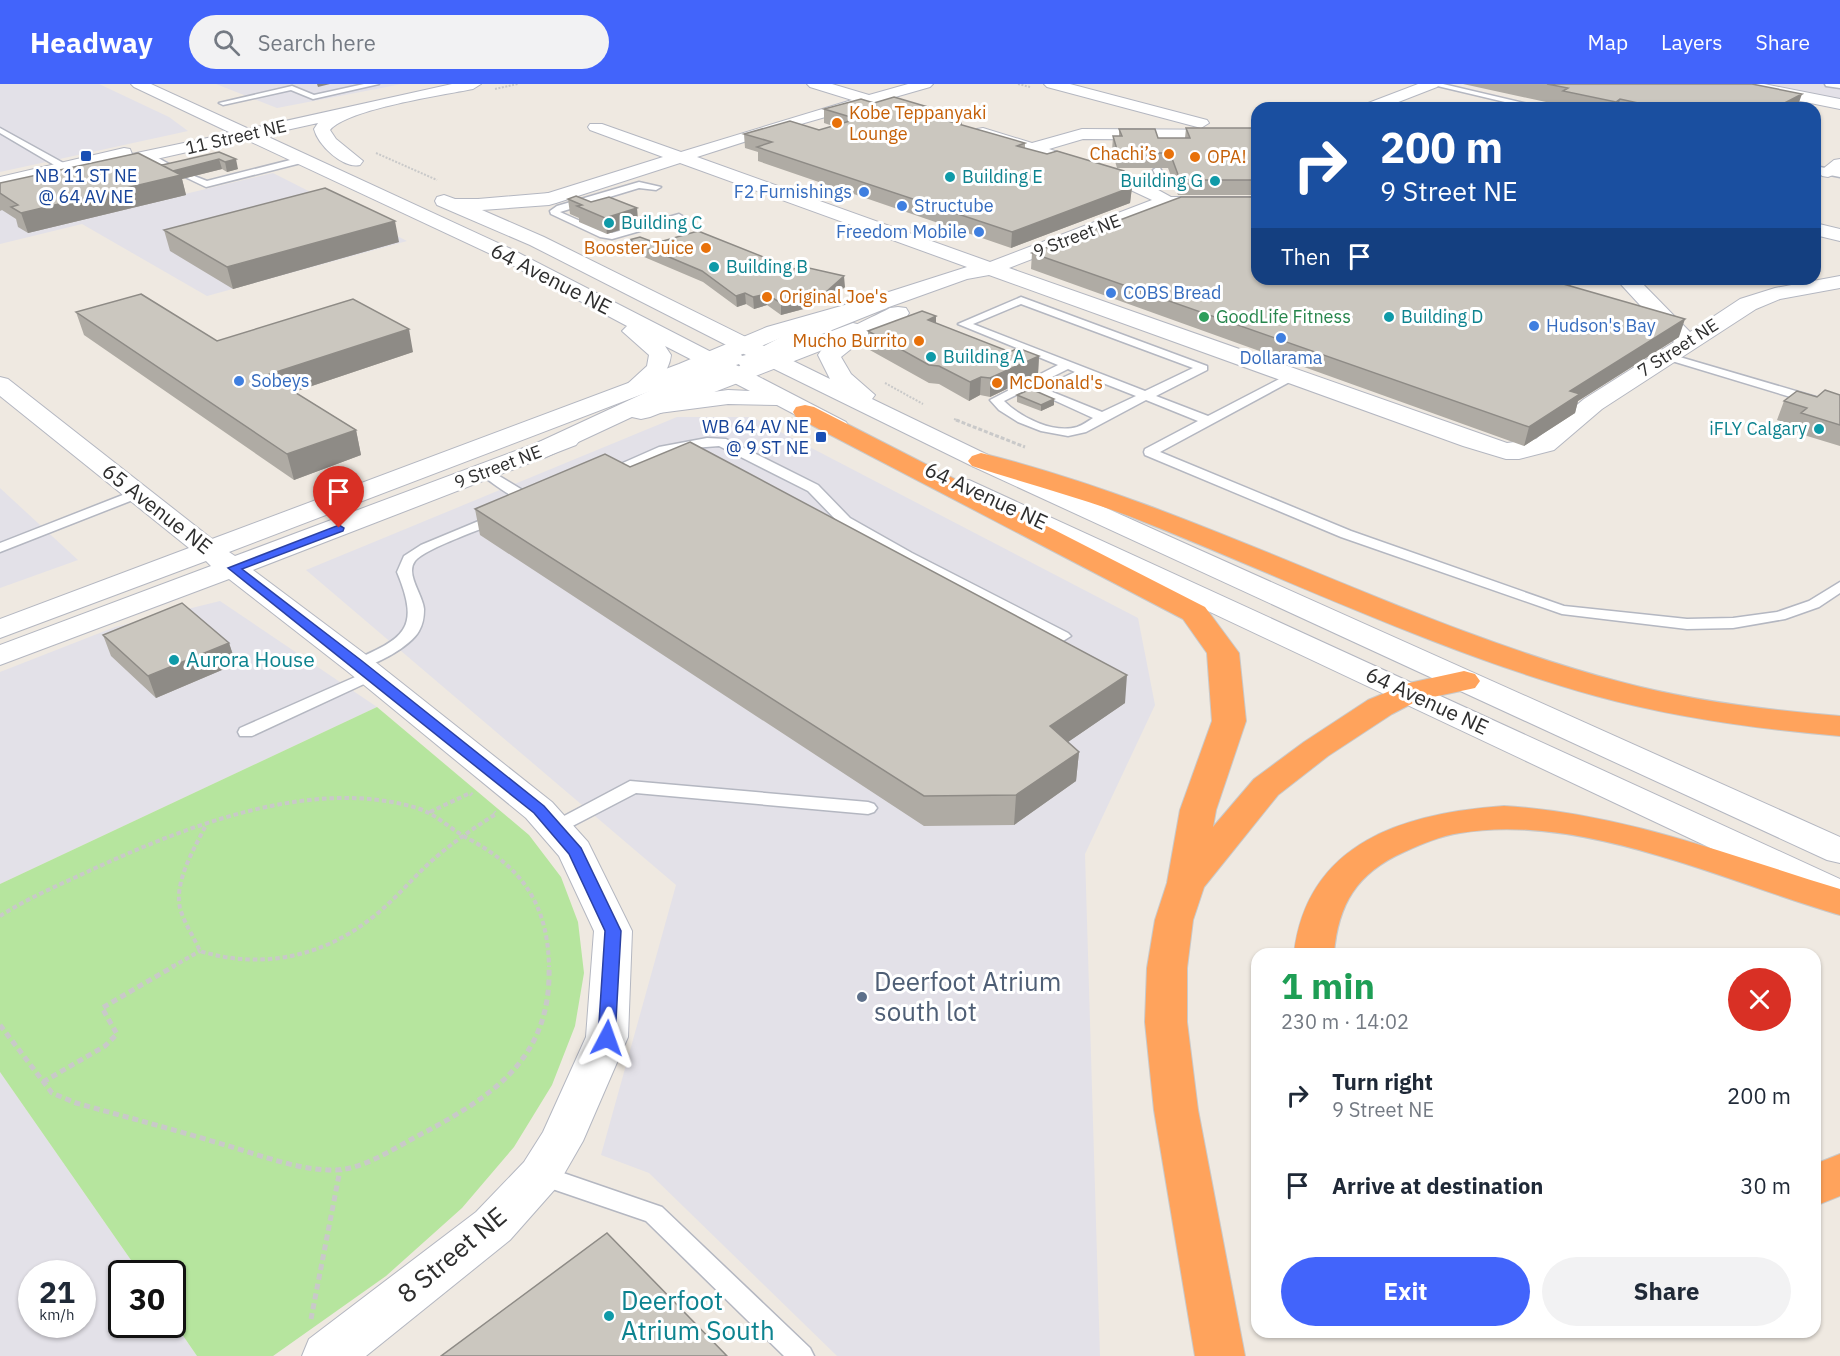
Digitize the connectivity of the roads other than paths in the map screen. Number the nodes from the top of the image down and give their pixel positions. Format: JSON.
{"nodes":[{"id":1,"x":139,"y":84,"type":"edge"},
{"id":2,"x":174,"y":84,"type":"edge"},
{"id":3,"x":375,"y":84,"type":"edge"},
{"id":4,"x":440,"y":84,"type":"edge"},
{"id":5,"x":473,"y":84,"type":"edge"},
{"id":6,"x":815,"y":84,"type":"edge"},
{"id":7,"x":925,"y":84,"type":"edge"},
{"id":8,"x":1052,"y":84,"type":"edge"},
{"id":9,"x":1432,"y":84,"type":"edge"},
{"id":10,"x":1740,"y":84,"type":"edge"},
{"id":11,"x":1829,"y":84,"type":"edge"},
{"id":12,"x":1840,"y":86,"type":"edge"},
{"id":13,"x":193,"y":97,"type":"junction"},
{"id":14,"x":869,"y":99,"type":"junction"},
{"id":15,"x":1385,"y":102,"type":"edge"},
{"id":16,"x":1514,"y":102,"type":"edge"},
{"id":17,"x":223,"y":103,"type":"junction"},
{"id":18,"x":1840,"y":104,"type":"edge"},
{"id":19,"x":353,"y":107,"type":"junction"},
{"id":20,"x":902,"y":109,"type":"edge"},
{"id":21,"x":273,"y":119,"type":"junction"},
{"id":22,"x":596,"y":128,"type":"dead end"},
{"id":23,"x":968,"y":129,"type":"edge"},
{"id":24,"x":0,"y":130,"type":"edge"},
{"id":25,"x":243,"y":131,"type":"junction"},
{"id":26,"x":1224,"y":135,"type":"junction"},
{"id":27,"x":1251,"y":135,"type":"edge"},
{"id":28,"x":177,"y":141,"type":"junction"},
{"id":29,"x":1033,"y":148,"type":"junction"},
{"id":30,"x":293,"y":157,"type":"junction"},
{"id":31,"x":685,"y":157,"type":"junction"},
{"id":32,"x":143,"y":158,"type":"junction"},
{"id":33,"x":354,"y":161,"type":"junction"},
{"id":34,"x":375,"y":161,"type":"road end"},
{"id":35,"x":242,"y":164,"type":"dead end"},
{"id":36,"x":192,"y":165,"type":"edge"},
{"id":37,"x":64,"y":167,"type":"junction"},
{"id":38,"x":1158,"y":170,"type":"edge"},
{"id":39,"x":257,"y":171,"type":"junction"},
{"id":40,"x":189,"y":177,"type":"edge"},
{"id":41,"x":0,"y":182,"type":"edge"},
{"id":42,"x":656,"y":187,"type":"dead end"},
{"id":43,"x":1141,"y":187,"type":"junction"},
{"id":44,"x":0,"y":189,"type":"edge"},
{"id":45,"x":549,"y":199,"type":"junction"},
{"id":46,"x":1162,"y":202,"type":"junction"},
{"id":47,"x":1251,"y":203,"type":"edge"},
{"id":48,"x":679,"y":217,"type":"dead end"},
{"id":49,"x":1821,"y":231,"type":"edge"},
{"id":50,"x":1840,"y":235,"type":"edge"},
{"id":51,"x":537,"y":241,"type":"junction"},
{"id":52,"x":992,"y":268,"type":"junction"},
{"id":53,"x":538,"y":272,"type":"junction"},
{"id":54,"x":1632,"y":285,"type":"edge"},
{"id":55,"x":1810,"y":285,"type":"edge"},
{"id":56,"x":889,"y":307,"type":"junction"},
{"id":57,"x":1141,"y":321,"type":"junction"},
{"id":58,"x":1111,"y":334,"type":"junction"},
{"id":59,"x":1687,"y":342,"type":"junction"},
{"id":60,"x":1665,"y":356,"type":"junction"},
{"id":61,"x":741,"y":361,"type":"junction"},
{"id":62,"x":1068,"y":365,"type":"junction"},
{"id":63,"x":1084,"y":372,"type":"junction"},
{"id":64,"x":1293,"y":376,"type":"junction"},
{"id":65,"x":0,"y":384,"type":"edge"},
{"id":66,"x":635,"y":388,"type":"junction"},
{"id":67,"x":1144,"y":396,"type":"junction"},
{"id":68,"x":657,"y":406,"type":"junction"},
{"id":69,"x":795,"y":406,"type":"junction"},
{"id":70,"x":1840,"y":408,"type":"edge"},
{"id":71,"x":1102,"y":417,"type":"junction"},
{"id":72,"x":892,"y":419,"type":"junction"},
{"id":73,"x":1208,"y":421,"type":"junction"},
{"id":74,"x":535,"y":453,"type":"junction"},
{"id":75,"x":981,"y":461,"type":"junction"},
{"id":76,"x":486,"y":472,"type":"junction"},
{"id":77,"x":597,"y":476,"type":"edge"},
{"id":78,"x":138,"y":493,"type":"junction"},
{"id":79,"x":554,"y":494,"type":"edge"},
{"id":80,"x":532,"y":502,"type":"junction"},
{"id":81,"x":0,"y":548,"type":"edge"},
{"id":82,"x":221,"y":559,"type":"junction"},
{"id":83,"x":1840,"y":586,"type":"edge"},
{"id":84,"x":1319,"y":614,"type":"junction"},
{"id":85,"x":0,"y":630,"type":"edge"},
{"id":86,"x":1064,"y":636,"type":"dead end"},
{"id":87,"x":0,"y":656,"type":"edge"},
{"id":88,"x":365,"y":669,"type":"junction"},
{"id":89,"x":1464,"y":681,"type":"junction"},
{"id":90,"x":1409,"y":693,"type":"junction"},
{"id":91,"x":1840,"y":726,"type":"edge"},
{"id":92,"x":246,"y":732,"type":"dead end"},
{"id":93,"x":868,"y":808,"type":"dead end"},
{"id":94,"x":555,"y":828,"type":"junction"},
{"id":95,"x":1840,"y":851,"type":"edge"},
{"id":96,"x":1186,"y":883,"type":"junction"},
{"id":97,"x":1840,"y":894,"type":"edge"},
{"id":98,"x":1840,"y":902,"type":"edge"},
{"id":99,"x":1315,"y":948,"type":"edge"},
{"id":100,"x":551,"y":1158,"type":"junction"},
{"id":101,"x":1840,"y":1173,"type":"edge"},
{"id":102,"x":1821,"y":1184,"type":"edge"},
{"id":103,"x":318,"y":1343,"type":"edge"},
{"id":104,"x":801,"y":1356,"type":"edge"},
{"id":105,"x":1220,"y":1356,"type":"edge"}],
"edges":[{"from":1,"to":13,"type":"street","name":"64 Avenue NE"},
{"from":2,"to":13,"type":"street","name":"64 Avenue NE"},
{"from":3,"to":17,"type":"lane"},
{"from":4,"to":19,"type":"street","name":"11 Street NE"},
{"from":4,"to":21,"type":"street"},
{"from":5,"to":19,"type":"street","name":"11 Street NE"},
{"from":6,"to":14,"type":"street"},
{"from":7,"to":14,"type":"street"},
{"from":8,"to":26,"type":"street"},
{"from":9,"to":15,"type":"street"},
{"from":9,"to":16,"type":"lane"},
{"from":10,"to":18,"type":"street"},
{"from":11,"to":12,"type":"lane"},
{"from":13,"to":17,"type":"street","name":"64 Avenue NE"},
{"from":13,"to":25,"type":"street","name":"64 Avenue NE"},
{"from":13,"to":28,"type":"street"},
{"from":14,"to":20,"type":"street"},
{"from":14,"to":31,"type":"street"},
{"from":17,"to":21,"type":"street","name":"64 Avenue NE"},
{"from":19,"to":21,"type":"street","name":"11 Street NE"},
{"from":19,"to":33,"type":"street"},
{"from":21,"to":25,"type":"street","name":"11 Street NE"},
{"from":21,"to":33,"type":"street","name":"64 Avenue NE"},
{"from":22,"to":31,"type":"street"},
{"from":23,"to":29,"type":"street"},
{"from":24,"to":37,"type":"lane"},
{"from":25,"to":28,"type":"street","name":"11 Street NE"},
{"from":25,"to":30,"type":"street","name":"64 Avenue NE"},
{"from":25,"to":32,"type":"street","name":"11 Street NE"},
{"from":26,"to":27,"type":"street"},
{"from":26,"to":29,"type":"street"},
{"from":28,"to":37,"type":"street","name":"11 Street NE"},
{"from":29,"to":43,"type":"street"},
{"from":30,"to":32,"type":"street"},
{"from":30,"to":39,"type":"lane"},
{"from":30,"to":53,"type":"street","name":"64 Avenue NE"},
{"from":31,"to":45,"type":"street"},
{"from":31,"to":52,"type":"street"},
{"from":32,"to":36,"type":"lane"},
{"from":32,"to":44,"type":"street","name":"11 Street NE"},
{"from":33,"to":34,"type":"street","name":"64 Avenue NE"},
{"from":35,"to":39,"type":"lane"},
{"from":37,"to":41,"type":"street","name":"11 Street NE"},
{"from":38,"to":43,"type":"lane"},
{"from":39,"to":40,"type":"lane"},
{"from":42,"to":48,"type":"lane"},
{"from":43,"to":46,"type":"street"},
{"from":45,"to":51,"type":"street"},
{"from":45,"to":51,"type":"street","name":"64 Avenue NE"},
{"from":46,"to":47,"type":"street"},
{"from":46,"to":52,"type":"street","name":"9 Street NE"},
{"from":49,"to":50,"type":"street"},
{"from":51,"to":61,"type":"street","name":"64 Avenue NE"},
{"from":52,"to":56,"type":"street","name":"9 Street NE"},
{"from":52,"to":57,"type":"street"},
{"from":53,"to":61,"type":"street","name":"64 Avenue NE"},
{"from":53,"to":66,"type":"street"},
{"from":54,"to":59,"type":"street"},
{"from":55,"to":59,"type":"street","name":"7 Street NE"},
{"from":56,"to":61,"type":"street"},
{"from":56,"to":72,"type":"street"},
{"from":57,"to":58,"type":"lane"},
{"from":57,"to":64,"type":"street"},
{"from":58,"to":62,"type":"lane"},
{"from":58,"to":67,"type":"lane"},
{"from":59,"to":60,"type":"street","name":"7 Street NE"},
{"from":60,"to":64,"type":"street","name":"7 Street NE"},
{"from":60,"to":70,"type":"lane"},
{"from":61,"to":66,"type":"street","name":"9 Street NE"},
{"from":61,"to":68,"type":"street","name":"9 Street NE"},
{"from":61,"to":69,"type":"street","name":"64 Avenue NE"},
{"from":61,"to":72,"type":"street","name":"64 Avenue NE"},
{"from":61,"to":74,"type":"street"},
{"from":61,"to":84,"type":"street"},
{"from":62,"to":63,"type":"lane"},
{"from":62,"to":71,"type":"lane"},
{"from":63,"to":67,"type":"lane"},
{"from":63,"to":71,"type":"lane"},
{"from":64,"to":73,"type":"lane"},
{"from":65,"to":78,"type":"street","name":"65 Avenue NE"},
{"from":66,"to":82,"type":"street","name":"9 Street NE"},
{"from":67,"to":71,"type":"lane"},
{"from":67,"to":73,"type":"lane"},
{"from":68,"to":69,"type":"street"},
{"from":68,"to":74,"type":"street","name":"9 Street NE"},
{"from":69,"to":90,"type":"street","name":"64 Avenue NE"},
{"from":69,"to":96,"type":"highway"},
{"from":72,"to":75,"type":"street","name":"64 Avenue NE"},
{"from":73,"to":83,"type":"lane"},
{"from":74,"to":76,"type":"street","name":"9 Street NE"},
{"from":75,"to":84,"type":"street","name":"64 Avenue NE"},
{"from":75,"to":91,"type":"highway"},
{"from":76,"to":80,"type":"lane"},
{"from":76,"to":82,"type":"street","name":"9 Street NE"},
{"from":77,"to":86,"type":"lane"},
{"from":78,"to":81,"type":"lane"},
{"from":78,"to":82,"type":"street","name":"65 Avenue NE"},
{"from":79,"to":80,"type":"lane"},
{"from":80,"to":88,"type":"lane"},
{"from":82,"to":85,"type":"street","name":"9 Street NE"},
{"from":82,"to":87,"type":"street","name":"9 Street NE"},
{"from":82,"to":88,"type":"street","name":"65 Avenue NE"},
{"from":84,"to":89,"type":"street","name":"64 Avenue NE"},
{"from":88,"to":92,"type":"lane"},
{"from":88,"to":94,"type":"street","name":"65 Avenue NE"},
{"from":89,"to":90,"type":"highway"},
{"from":89,"to":95,"type":"street","name":"64 Avenue NE"},
{"from":90,"to":96,"type":"highway"},
{"from":90,"to":97,"type":"street","name":"64 Avenue NE"},
{"from":93,"to":94,"type":"lane"},
{"from":94,"to":100,"type":"street","name":"65 Avenue NE"},
{"from":96,"to":105,"type":"highway"},
{"from":98,"to":99,"type":"highway"},
{"from":100,"to":103,"type":"street","name":"8 Street NE"},
{"from":100,"to":104,"type":"lane"},
{"from":101,"to":102,"type":"highway"}]}
